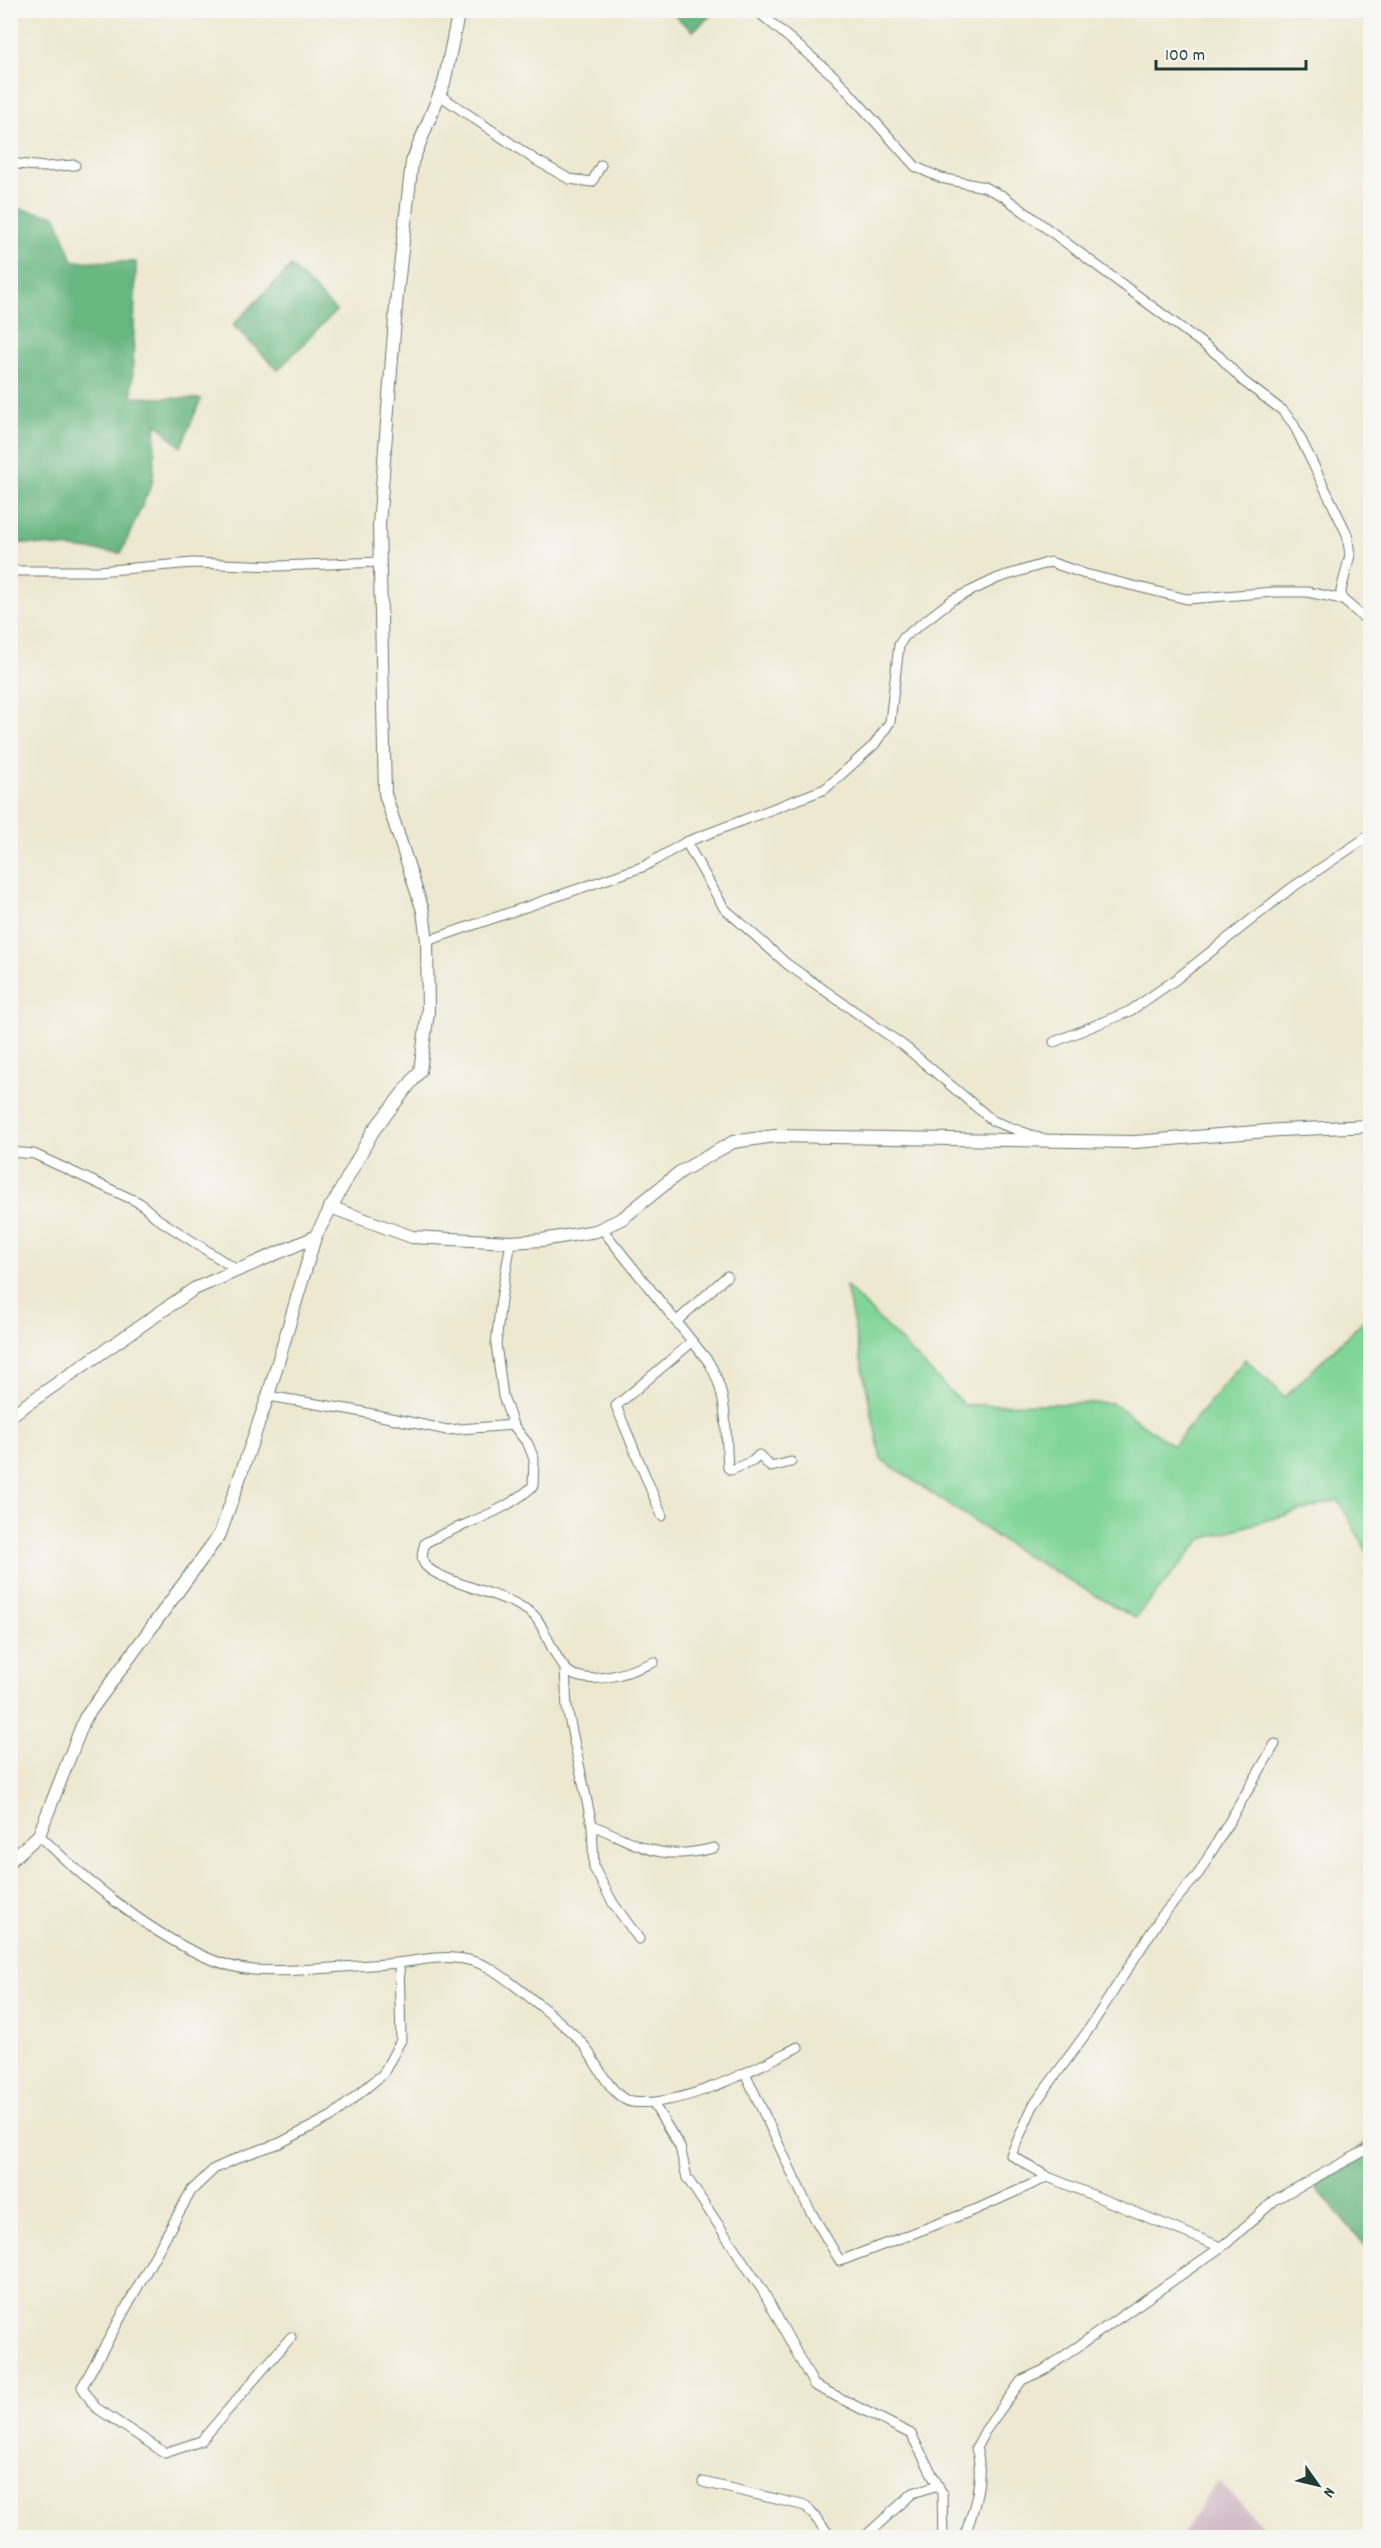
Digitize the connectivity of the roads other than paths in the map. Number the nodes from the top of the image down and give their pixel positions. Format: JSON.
{"nodes":[{"id":1,"x":459,"y":10,"type":"edge"},
{"id":2,"x":756,"y":10,"type":"edge"},
{"id":3,"x":438,"y":94,"type":"junction"},
{"id":4,"x":10,"y":163,"type":"edge"},
{"id":5,"x":75,"y":165,"type":"dead end"},
{"id":6,"x":601,"y":165,"type":"dead end"},
{"id":7,"x":380,"y":562,"type":"junction"},
{"id":8,"x":10,"y":571,"type":"edge"},
{"id":9,"x":1342,"y":599,"type":"junction"},
{"id":10,"x":1371,"y":623,"type":"edge"},
{"id":11,"x":1371,"y":836,"type":"edge"},
{"id":12,"x":686,"y":842,"type":"junction"},
{"id":13,"x":427,"y":941,"type":"junction"},
{"id":14,"x":1053,"y":1042,"type":"dead end"},
{"id":15,"x":1371,"y":1126,"type":"edge"},
{"id":16,"x":1050,"y":1142,"type":"junction"},
{"id":17,"x":10,"y":1152,"type":"edge"},
{"id":18,"x":330,"y":1207,"type":"junction"},
{"id":19,"x":602,"y":1228,"type":"junction"},
{"id":20,"x":315,"y":1237,"type":"junction"},
{"id":21,"x":511,"y":1242,"type":"junction"},
{"id":22,"x":237,"y":1270,"type":"junction"},
{"id":23,"x":727,"y":1276,"type":"dead end"},
{"id":24,"x":676,"y":1322,"type":"junction"},
{"id":25,"x":693,"y":1342,"type":"junction"},
{"id":26,"x":268,"y":1396,"type":"junction"},
{"id":27,"x":10,"y":1416,"type":"edge"},
{"id":28,"x":513,"y":1425,"type":"junction"},
{"id":29,"x":791,"y":1462,"type":"dead end"},
{"id":30,"x":662,"y":1516,"type":"dead end"},
{"id":31,"x":654,"y":1662,"type":"dead end"},
{"id":32,"x":566,"y":1670,"type":"junction"},
{"id":33,"x":1275,"y":1744,"type":"dead end"},
{"id":34,"x":592,"y":1825,"type":"junction"},
{"id":35,"x":39,"y":1835,"type":"junction"},
{"id":36,"x":714,"y":1848,"type":"dead end"},
{"id":37,"x":10,"y":1861,"type":"edge"},
{"id":38,"x":639,"y":1939,"type":"dead end"},
{"id":39,"x":399,"y":1963,"type":"junction"},
{"id":40,"x":798,"y":2047,"type":"dead end"},
{"id":41,"x":745,"y":2073,"type":"junction"},
{"id":42,"x":653,"y":2103,"type":"junction"},
{"id":43,"x":1371,"y":2148,"type":"edge"},
{"id":44,"x":1048,"y":2177,"type":"junction"},
{"id":45,"x":1221,"y":2247,"type":"junction"},
{"id":46,"x":291,"y":2337,"type":"dead end"},
{"id":47,"x":703,"y":2482,"type":"dead end"},
{"id":48,"x":938,"y":2485,"type":"junction"},
{"id":49,"x":832,"y":2538,"type":"edge"},
{"id":50,"x":863,"y":2538,"type":"edge"},
{"id":51,"x":943,"y":2538,"type":"edge"},
{"id":52,"x":964,"y":2538,"type":"edge"}],
"edges":[{"from":1,"to":3,"type":"street"},
{"from":2,"to":9,"type":"street"},
{"from":3,"to":6,"type":"street"},
{"from":3,"to":7,"type":"street"},
{"from":4,"to":5,"type":"street"},
{"from":7,"to":8,"type":"street"},
{"from":7,"to":13,"type":"street"},
{"from":9,"to":10,"type":"street"},
{"from":9,"to":12,"type":"street"},
{"from":11,"to":14,"type":"street"},
{"from":12,"to":13,"type":"street"},
{"from":12,"to":16,"type":"street"},
{"from":13,"to":18,"type":"street"},
{"from":15,"to":16,"type":"street"},
{"from":16,"to":19,"type":"street"},
{"from":17,"to":22,"type":"street"},
{"from":18,"to":20,"type":"street"},
{"from":18,"to":21,"type":"street"},
{"from":19,"to":21,"type":"street"},
{"from":19,"to":24,"type":"street"},
{"from":20,"to":22,"type":"street"},
{"from":20,"to":26,"type":"street"},
{"from":21,"to":28,"type":"street"},
{"from":22,"to":27,"type":"street"},
{"from":23,"to":24,"type":"street"},
{"from":24,"to":25,"type":"street"},
{"from":25,"to":29,"type":"street"},
{"from":25,"to":30,"type":"street"},
{"from":26,"to":28,"type":"street"},
{"from":26,"to":35,"type":"street"},
{"from":28,"to":32,"type":"street"},
{"from":31,"to":32,"type":"street"},
{"from":32,"to":34,"type":"street"},
{"from":33,"to":44,"type":"street"},
{"from":34,"to":36,"type":"street"},
{"from":34,"to":38,"type":"street"},
{"from":35,"to":37,"type":"street"},
{"from":35,"to":39,"type":"street"},
{"from":39,"to":42,"type":"street"},
{"from":39,"to":46,"type":"street"},
{"from":40,"to":41,"type":"street"},
{"from":41,"to":42,"type":"street"},
{"from":41,"to":44,"type":"street"},
{"from":42,"to":48,"type":"street"},
{"from":43,"to":45,"type":"street"},
{"from":44,"to":45,"type":"street"},
{"from":45,"to":52,"type":"street"},
{"from":47,"to":49,"type":"street"},
{"from":48,"to":50,"type":"street"},
{"from":48,"to":51,"type":"street"}]}
